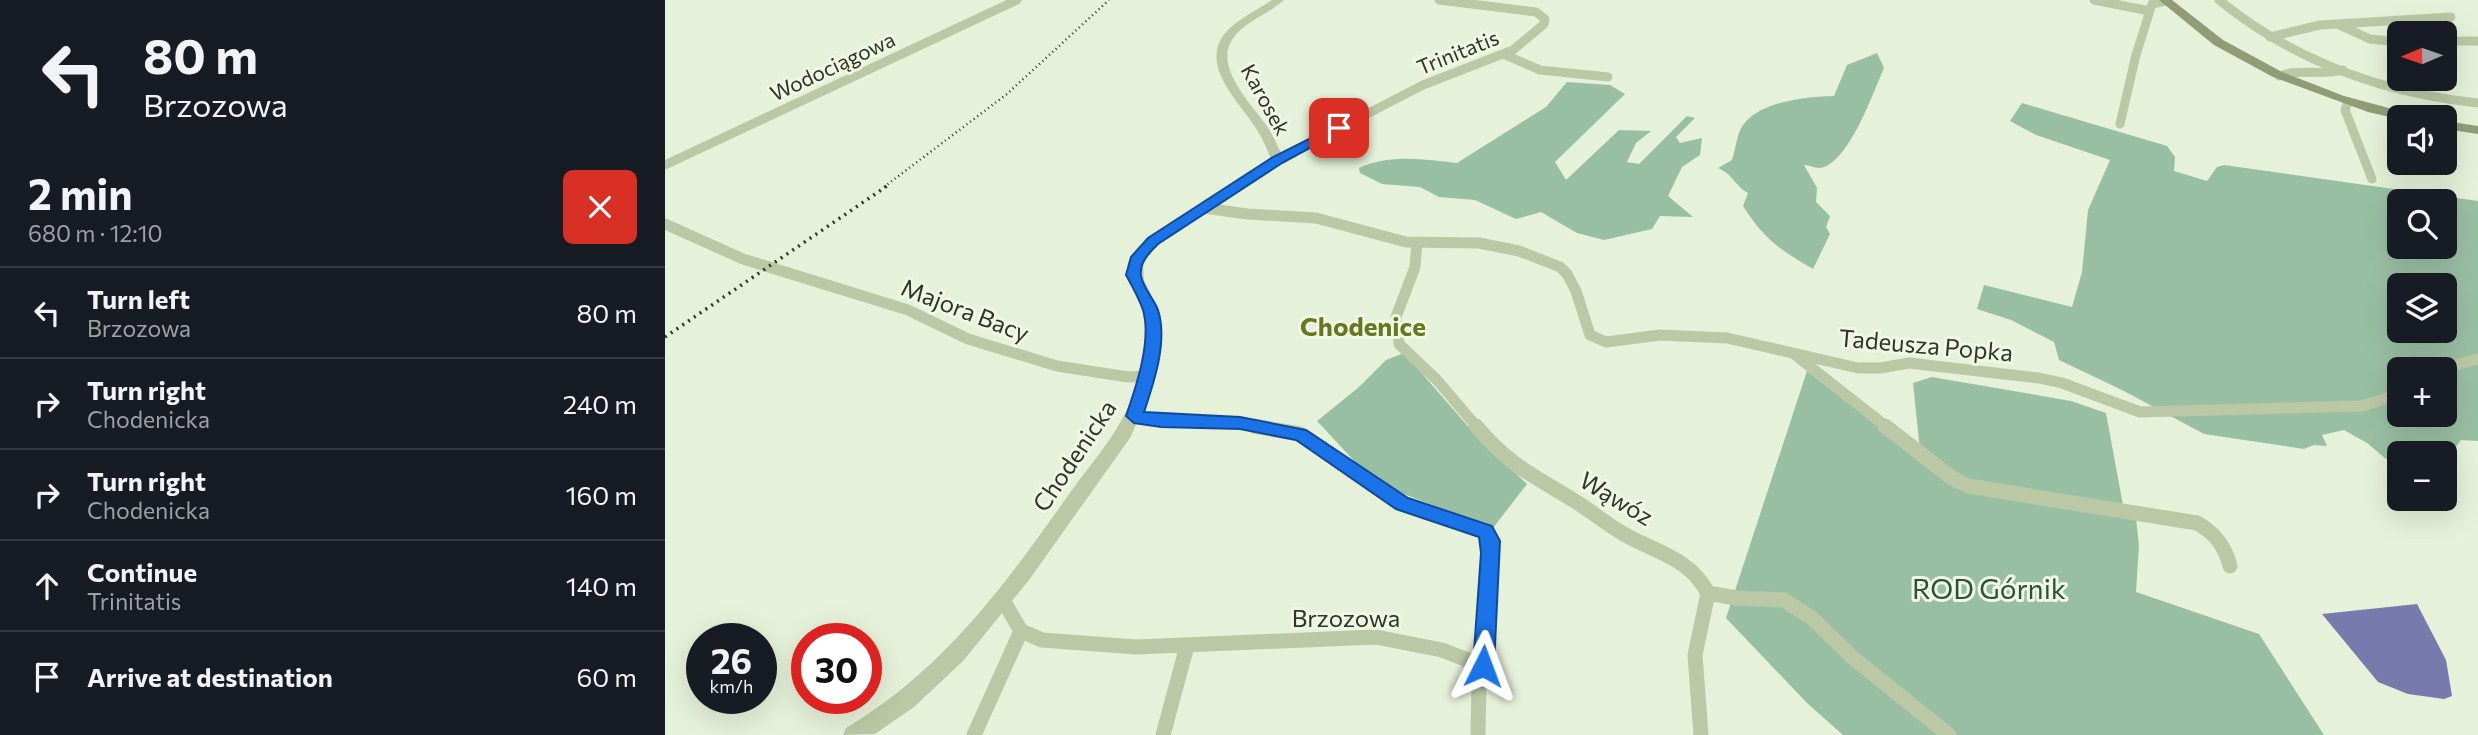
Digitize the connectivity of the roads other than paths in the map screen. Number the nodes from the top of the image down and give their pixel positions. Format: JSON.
{"nodes":[{"id":1,"x":1017,"y":0,"type":"edge"},
{"id":2,"x":1279,"y":0,"type":"edge"},
{"id":3,"x":1439,"y":0,"type":"edge"},
{"id":4,"x":2094,"y":0,"type":"edge"},
{"id":5,"x":2219,"y":0,"type":"edge"},
{"id":6,"x":2165,"y":1,"type":"edge"},
{"id":7,"x":2150,"y":11,"type":"junction"},
{"id":8,"x":2451,"y":17,"type":"dead end"},
{"id":9,"x":2336,"y":24,"type":"junction"},
{"id":10,"x":2270,"y":37,"type":"junction"},
{"id":11,"x":2387,"y":41,"type":"edge"},
{"id":12,"x":2457,"y":41,"type":"edge"},
{"id":13,"x":2478,"y":41,"type":"edge"},
{"id":14,"x":1503,"y":54,"type":"junction"},
{"id":15,"x":2343,"y":70,"type":"junction"},
{"id":16,"x":2279,"y":76,"type":"junction"},
{"id":17,"x":1608,"y":77,"type":"dead end"},
{"id":18,"x":2348,"y":102,"type":"junction"},
{"id":19,"x":2478,"y":103,"type":"edge"},
{"id":20,"x":2387,"y":112,"type":"edge"},
{"id":21,"x":2120,"y":124,"type":"dead end"},
{"id":22,"x":2457,"y":127,"type":"edge"},
{"id":23,"x":2478,"y":130,"type":"edge"},
{"id":24,"x":1278,"y":160,"type":"junction"},
{"id":25,"x":665,"y":165,"type":"edge"},
{"id":26,"x":2372,"y":179,"type":"dead end"},
{"id":27,"x":1205,"y":208,"type":"junction"},
{"id":28,"x":665,"y":223,"type":"edge"},
{"id":29,"x":1417,"y":242,"type":"junction"},
{"id":30,"x":1791,"y":352,"type":"junction"},
{"id":31,"x":2478,"y":359,"type":"edge"},
{"id":32,"x":2457,"y":364,"type":"edge"},
{"id":33,"x":1148,"y":376,"type":"junction"},
{"id":34,"x":2387,"y":398,"type":"edge"},
{"id":35,"x":1134,"y":416,"type":"junction"},
{"id":36,"x":2230,"y":566,"type":"dead end"},
{"id":37,"x":1708,"y":593,"type":"junction"},
{"id":38,"x":1003,"y":600,"type":"junction"},
{"id":39,"x":1021,"y":631,"type":"junction"},
{"id":40,"x":1187,"y":646,"type":"junction"},
{"id":41,"x":1483,"y":666,"type":"junction"},
{"id":42,"x":854,"y":735,"type":"edge"},
{"id":43,"x":974,"y":735,"type":"edge"},
{"id":44,"x":1163,"y":735,"type":"edge"},
{"id":45,"x":1478,"y":735,"type":"edge"},
{"id":46,"x":1701,"y":735,"type":"edge"},
{"id":47,"x":1949,"y":735,"type":"edge"}],
"edges":[{"from":1,"to":25,"type":"street","name":"Wodociągowa"},
{"from":2,"to":24,"type":"street","name":"Karosek"},
{"from":3,"to":14,"type":"street","name":"Trinitatis"},
{"from":4,"to":7,"type":"street"},
{"from":5,"to":10,"type":"street"},
{"from":6,"to":7,"type":"street"},
{"from":6,"to":16,"type":"main road"},
{"from":7,"to":21,"type":"street"},
{"from":8,"to":9,"type":"street"},
{"from":9,"to":10,"type":"street"},
{"from":9,"to":11,"type":"street"},
{"from":10,"to":15,"type":"street"},
{"from":12,"to":13,"type":"street"},
{"from":14,"to":17,"type":"street"},
{"from":14,"to":24,"type":"street","name":"Trinitatis"},
{"from":15,"to":16,"type":"street"},
{"from":15,"to":19,"type":"street"},
{"from":16,"to":18,"type":"main road"},
{"from":18,"to":20,"type":"main road"},
{"from":18,"to":26,"type":"street"},
{"from":22,"to":23,"type":"main road"},
{"from":24,"to":27,"type":"street","name":"Chodenicka"},
{"from":27,"to":29,"type":"street","name":"Tadeusza Popka"},
{"from":27,"to":33,"type":"street","name":"Chodenicka"},
{"from":28,"to":33,"type":"street","name":"Majora Bacy"},
{"from":29,"to":30,"type":"street","name":"Tadeusza Popka"},
{"from":29,"to":37,"type":"street","name":"Wąwóz"},
{"from":30,"to":34,"type":"street","name":"Tadeusza Popka"},
{"from":30,"to":36,"type":"street"},
{"from":31,"to":32,"type":"street"},
{"from":33,"to":35,"type":"street","name":"Chodenicka"},
{"from":35,"to":38,"type":"street","name":"Chodenicka"},
{"from":35,"to":41,"type":"street"},
{"from":37,"to":46,"type":"street"},
{"from":37,"to":47,"type":"street"},
{"from":38,"to":39,"type":"street"},
{"from":38,"to":42,"type":"street","name":"Chodenicka"},
{"from":39,"to":40,"type":"street","name":"Brzozowa"},
{"from":39,"to":43,"type":"street"},
{"from":40,"to":41,"type":"street","name":"Brzozowa"},
{"from":40,"to":44,"type":"street"},
{"from":41,"to":45,"type":"street"}]}
